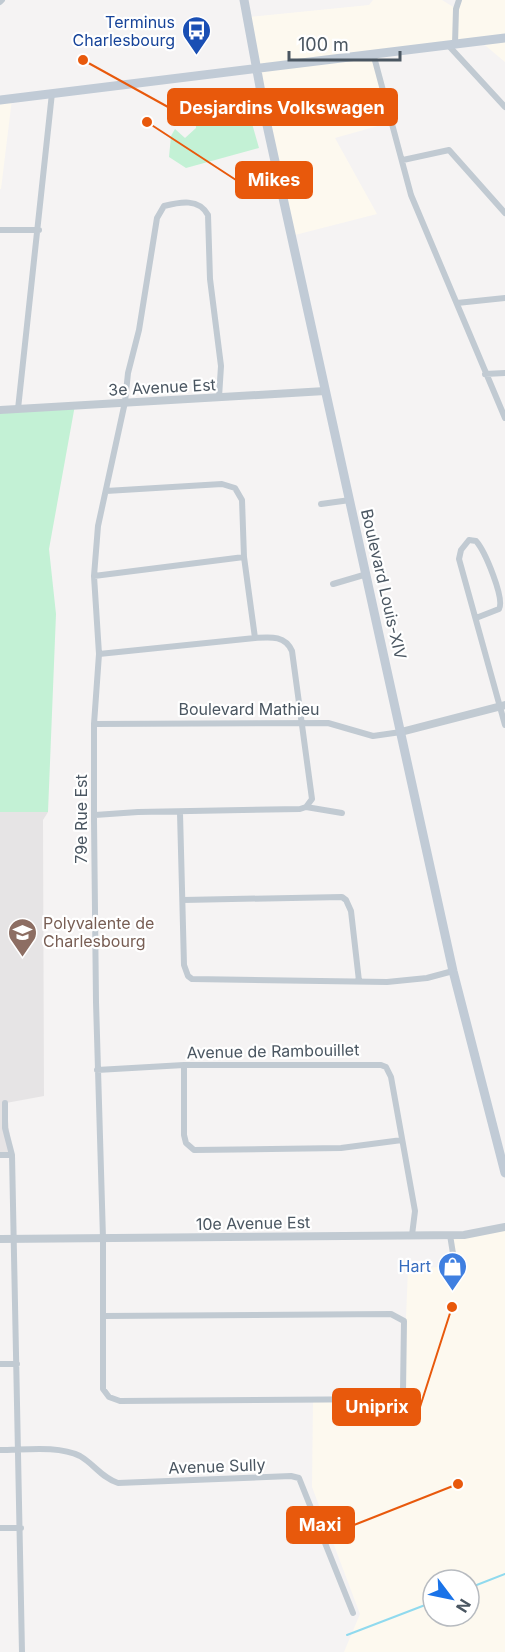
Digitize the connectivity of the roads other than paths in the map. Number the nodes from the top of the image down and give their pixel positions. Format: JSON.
{"nodes":[{"id":1,"x":244,"y":0,"type":"edge"},
{"id":2,"x":459,"y":0,"type":"edge"},
{"id":3,"x":505,"y":38,"type":"edge"},
{"id":4,"x":452,"y":44,"type":"junction"},
{"id":5,"x":373,"y":52,"type":"junction"},
{"id":6,"x":256,"y":68,"type":"junction"},
{"id":7,"x":52,"y":93,"type":"junction"},
{"id":8,"x":0,"y":100,"type":"edge"},
{"id":9,"x":505,"y":107,"type":"edge"},
{"id":10,"x":403,"y":160,"type":"junction"},
{"id":11,"x":505,"y":213,"type":"edge"},
{"id":12,"x":0,"y":230,"type":"edge"},
{"id":13,"x":39,"y":230,"type":"junction"},
{"id":14,"x":505,"y":298,"type":"edge"},
{"id":15,"x":457,"y":303,"type":"junction"},
{"id":16,"x":505,"y":373,"type":"edge"},
{"id":17,"x":485,"y":374,"type":"junction"},
{"id":18,"x":325,"y":391,"type":"junction"},
{"id":19,"x":219,"y":397,"type":"junction"},
{"id":20,"x":125,"y":402,"type":"junction"},
{"id":21,"x":18,"y":409,"type":"junction"},
{"id":22,"x":0,"y":410,"type":"edge"},
{"id":23,"x":505,"y":418,"type":"edge"},
{"id":24,"x":106,"y":491,"type":"junction"},
{"id":25,"x":350,"y":500,"type":"junction"},
{"id":26,"x":321,"y":504,"type":"dead end"},
{"id":27,"x":244,"y":557,"type":"junction"},
{"id":28,"x":367,"y":574,"type":"junction"},
{"id":29,"x":94,"y":576,"type":"junction"},
{"id":30,"x":333,"y":584,"type":"dead end"},
{"id":31,"x":476,"y":618,"type":"junction"},
{"id":32,"x":255,"y":638,"type":"junction"},
{"id":33,"x":99,"y":654,"type":"junction"},
{"id":34,"x":502,"y":705,"type":"edge"},
{"id":35,"x":303,"y":723,"type":"junction"},
{"id":36,"x":94,"y":724,"type":"junction"},
{"id":37,"x":505,"y":725,"type":"edge"},
{"id":38,"x":401,"y":732,"type":"junction"},
{"id":39,"x":306,"y":807,"type":"junction"},
{"id":40,"x":180,"y":813,"type":"junction"},
{"id":41,"x":342,"y":813,"type":"dead end"},
{"id":42,"x":94,"y":815,"type":"junction"},
{"id":43,"x":183,"y":900,"type":"junction"},
{"id":44,"x":453,"y":971,"type":"junction"},
{"id":45,"x":358,"y":981,"type":"junction"},
{"id":46,"x":184,"y":1065,"type":"junction"},
{"id":47,"x":98,"y":1070,"type":"junction"},
{"id":48,"x":5,"y":1103,"type":"dead end"},
{"id":49,"x":402,"y":1140,"type":"junction"},
{"id":50,"x":0,"y":1155,"type":"edge"},
{"id":51,"x":12,"y":1155,"type":"junction"},
{"id":52,"x":502,"y":1155,"type":"edge"},
{"id":53,"x":505,"y":1173,"type":"edge"},
{"id":54,"x":505,"y":1227,"type":"edge"},
{"id":55,"x":412,"y":1235,"type":"junction"},
{"id":56,"x":450,"y":1235,"type":"junction"},
{"id":57,"x":103,"y":1238,"type":"junction"},
{"id":58,"x":0,"y":1239,"type":"edge"},
{"id":59,"x":12,"y":1239,"type":"junction"},
{"id":60,"x":455,"y":1266,"type":"dead end"},
{"id":61,"x":103,"y":1316,"type":"junction"},
{"id":62,"x":0,"y":1364,"type":"edge"},
{"id":63,"x":17,"y":1364,"type":"junction"},
{"id":64,"x":0,"y":1450,"type":"edge"},
{"id":65,"x":18,"y":1450,"type":"junction"},
{"id":66,"x":0,"y":1528,"type":"edge"},
{"id":67,"x":21,"y":1528,"type":"junction"},
{"id":68,"x":353,"y":1613,"type":"dead end"},
{"id":69,"x":22,"y":1652,"type":"edge"}],
"edges":[{"from":1,"to":6,"type":"main road","name":"Boulevard Louis-XIV"},
{"from":2,"to":4,"type":"street"},
{"from":3,"to":4,"type":"main road"},
{"from":4,"to":5,"type":"main road"},
{"from":4,"to":9,"type":"street"},
{"from":5,"to":6,"type":"main road"},
{"from":5,"to":10,"type":"street"},
{"from":6,"to":7,"type":"main road"},
{"from":6,"to":18,"type":"main road","name":"Boulevard Louis-XIV"},
{"from":7,"to":8,"type":"main road"},
{"from":7,"to":13,"type":"street"},
{"from":10,"to":11,"type":"street"},
{"from":10,"to":15,"type":"street"},
{"from":12,"to":13,"type":"street"},
{"from":13,"to":21,"type":"street"},
{"from":14,"to":15,"type":"street"},
{"from":15,"to":17,"type":"street"},
{"from":16,"to":17,"type":"street"},
{"from":17,"to":23,"type":"street"},
{"from":18,"to":19,"type":"street","name":"3e Avenue Est"},
{"from":18,"to":25,"type":"main road","name":"Boulevard Louis-XIV"},
{"from":19,"to":20,"type":"street","name":"3e Avenue Est"},
{"from":19,"to":20,"type":"street","name":"79e Rue Est"},
{"from":20,"to":21,"type":"street","name":"3e Avenue Est"},
{"from":20,"to":24,"type":"street","name":"79e Rue Est"},
{"from":21,"to":22,"type":"street","name":"3e Avenue Est"},
{"from":24,"to":27,"type":"street"},
{"from":24,"to":29,"type":"street","name":"79e Rue Est"},
{"from":25,"to":26,"type":"street"},
{"from":25,"to":28,"type":"main road","name":"Boulevard Louis-XIV"},
{"from":27,"to":29,"type":"street"},
{"from":27,"to":32,"type":"street"},
{"from":28,"to":30,"type":"street"},
{"from":28,"to":38,"type":"main road","name":"Boulevard Louis-XIV"},
{"from":29,"to":33,"type":"street","name":"79e Rue Est"},
{"from":31,"to":31,"type":"street"},
{"from":31,"to":34,"type":"street"},
{"from":32,"to":33,"type":"street"},
{"from":32,"to":35,"type":"street"},
{"from":33,"to":36,"type":"street","name":"79e Rue Est"},
{"from":34,"to":37,"type":"street"},
{"from":34,"to":38,"type":"street","name":"Boulevard Mathieu"},
{"from":35,"to":36,"type":"street","name":"Boulevard Mathieu"},
{"from":35,"to":38,"type":"street","name":"Boulevard Mathieu"},
{"from":35,"to":39,"type":"street"},
{"from":36,"to":42,"type":"street","name":"79e Rue Est"},
{"from":38,"to":44,"type":"main road","name":"Boulevard Louis-XIV"},
{"from":39,"to":40,"type":"street"},
{"from":39,"to":41,"type":"street"},
{"from":40,"to":42,"type":"street"},
{"from":40,"to":43,"type":"street"},
{"from":42,"to":47,"type":"street","name":"79e Rue Est"},
{"from":43,"to":45,"type":"street"},
{"from":43,"to":45,"type":"street"},
{"from":44,"to":45,"type":"street"},
{"from":44,"to":52,"type":"main road","name":"Boulevard Louis-XIV"},
{"from":46,"to":47,"type":"street","name":"Avenue de Rambouillet"},
{"from":46,"to":49,"type":"street","name":"Avenue de Rambouillet"},
{"from":46,"to":49,"type":"street"},
{"from":47,"to":57,"type":"street","name":"79e Rue Est"},
{"from":48,"to":51,"type":"street"},
{"from":49,"to":55,"type":"street","name":"Avenue de Rambouillet"},
{"from":50,"to":51,"type":"street"},
{"from":51,"to":59,"type":"street"},
{"from":52,"to":53,"type":"main road","name":"Boulevard Louis-XIV"},
{"from":54,"to":56,"type":"street","name":"10e Avenue Est"},
{"from":55,"to":56,"type":"street","name":"10e Avenue Est"},
{"from":55,"to":57,"type":"street","name":"10e Avenue Est"},
{"from":56,"to":60,"type":"street"},
{"from":57,"to":59,"type":"street","name":"10e Avenue Est"},
{"from":57,"to":61,"type":"street","name":"79e Rue Est"},
{"from":58,"to":59,"type":"street","name":"10e Avenue Est"},
{"from":59,"to":63,"type":"street"},
{"from":61,"to":61,"type":"street","name":"79e Rue Est"},
{"from":62,"to":63,"type":"street"},
{"from":63,"to":65,"type":"street"},
{"from":64,"to":65,"type":"street","name":"Avenue Sully"},
{"from":65,"to":67,"type":"street"},
{"from":65,"to":68,"type":"street","name":"Avenue Sully"},
{"from":66,"to":67,"type":"street"},
{"from":67,"to":69,"type":"street"}]}
